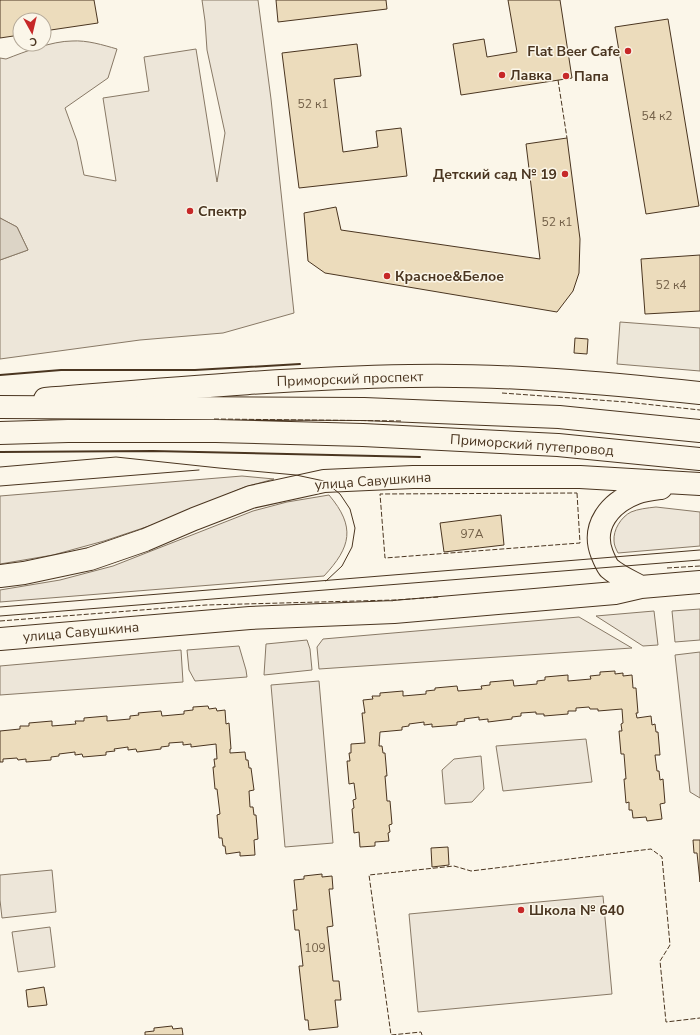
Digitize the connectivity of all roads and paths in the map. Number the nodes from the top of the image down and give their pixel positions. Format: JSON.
{"nodes":[{"id":1,"x":700,"y":393,"type":"edge"},
{"id":2,"x":0,"y":402,"type":"edge"},
{"id":3,"x":0,"y":407,"type":"edge"},
{"id":4,"x":364,"y":409,"type":"joint"},
{"id":5,"x":700,"y":431,"type":"edge"},
{"id":6,"x":0,"y":433,"type":"edge"},
{"id":7,"x":700,"y":458,"type":"edge"},
{"id":8,"x":694,"y":484,"type":"edge"},
{"id":9,"x":0,"y":576,"type":"edge"},
{"id":10,"x":700,"y":582,"type":"edge"},
{"id":11,"x":641,"y":587,"type":"junction"},
{"id":12,"x":0,"y":639,"type":"edge"}],
"edges":[{"from":1,"to":2,"type":"main road","name":"Приморский проспект"},
{"from":3,"to":4,"type":"main road","name":"Приморский проспект"},
{"from":4,"to":5,"type":"main road","name":"Приморский путепровод"},
{"from":6,"to":7,"type":"main road","name":"Приморский путепровод"},
{"from":8,"to":9,"type":"main road","name":"улица Савушкина"},
{"from":8,"to":11,"type":"main road","name":"улица Савушкина"},
{"from":10,"to":11,"type":"main road","name":"улица Савушкина"},
{"from":11,"to":12,"type":"main road","name":"улица Савушкина"}]}
